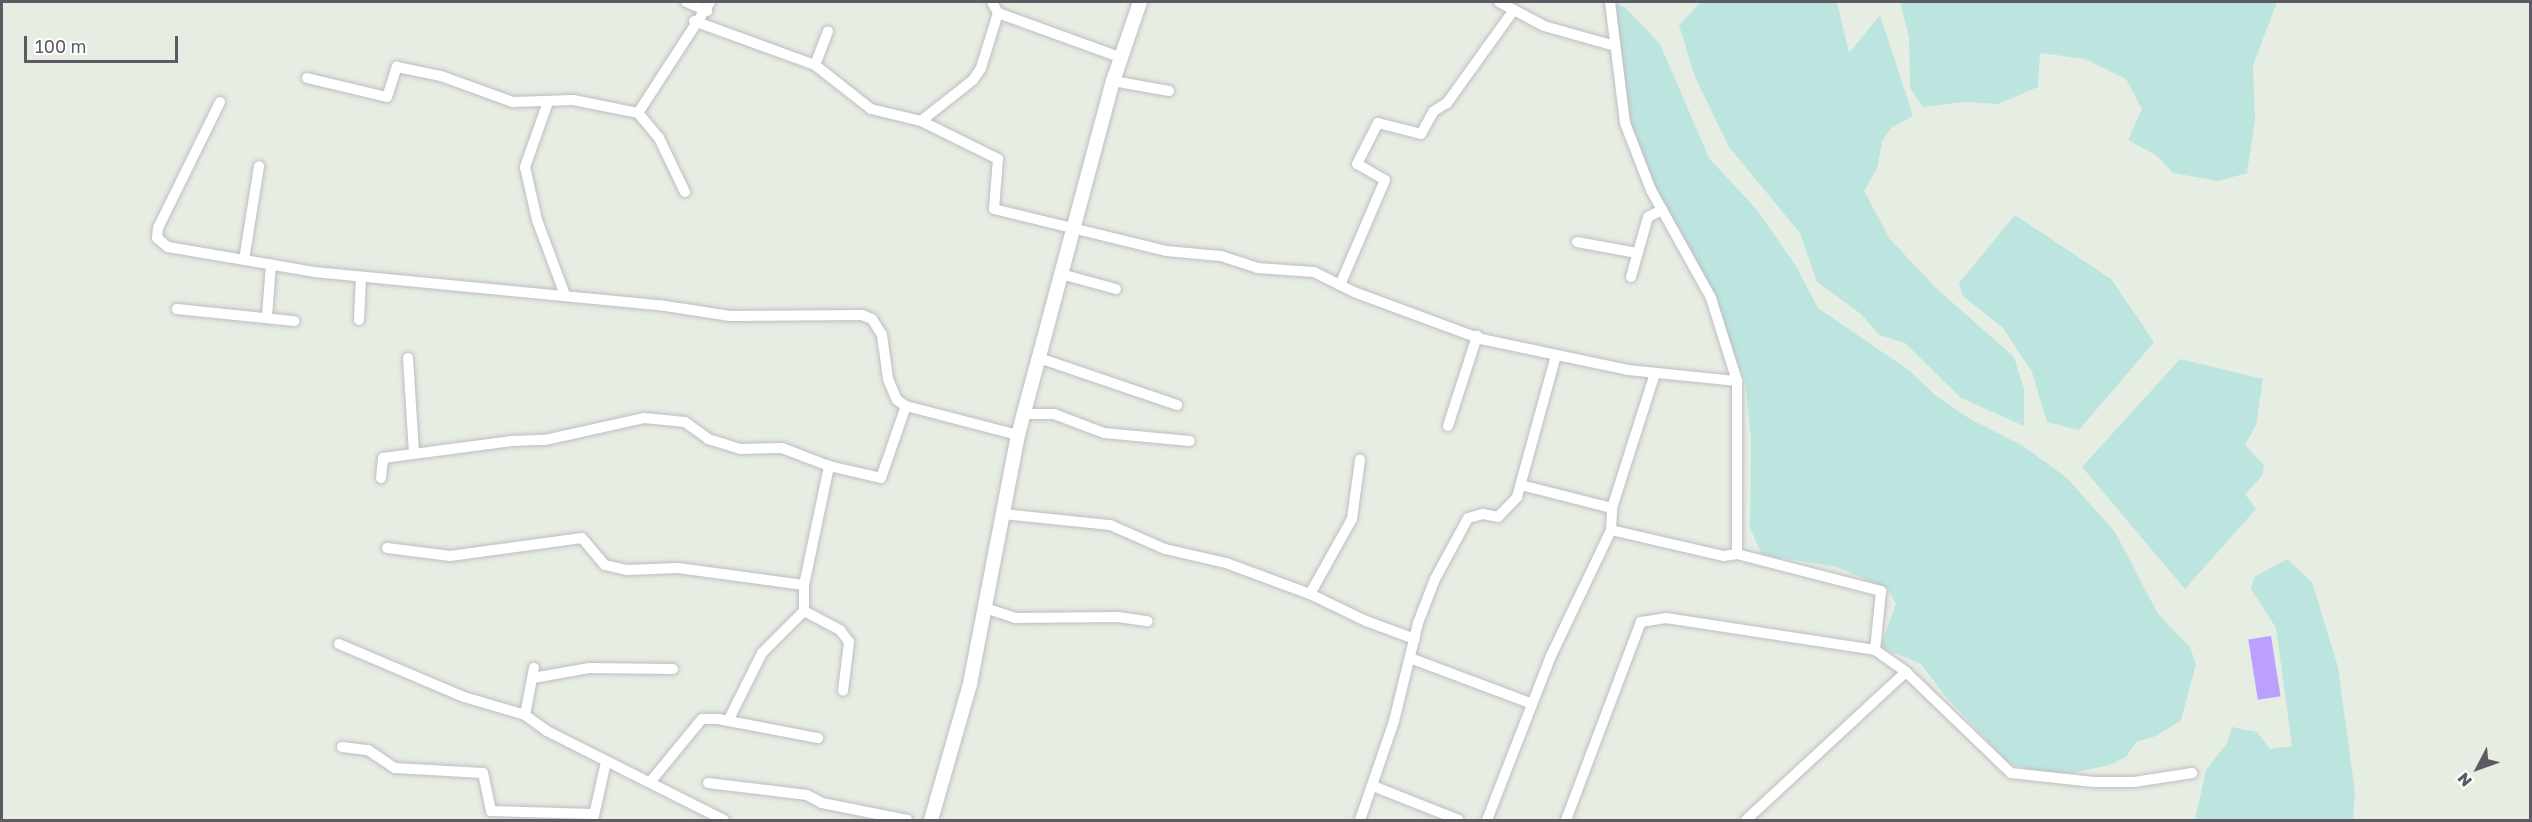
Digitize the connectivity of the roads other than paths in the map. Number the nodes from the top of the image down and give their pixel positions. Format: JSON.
{"nodes":[{"id":1,"x":686,"y":2,"type":"edge"},
{"id":2,"x":992,"y":2,"type":"edge"},
{"id":3,"x":1140,"y":2,"type":"edge"},
{"id":4,"x":1499,"y":2,"type":"edge"},
{"id":5,"x":1610,"y":2,"type":"edge"},
{"id":6,"x":708,"y":6,"type":"edge"},
{"id":7,"x":1513,"y":11,"type":"junction"},
{"id":8,"x":998,"y":13,"type":"junction"},
{"id":9,"x":694,"y":21,"type":"junction"},
{"id":10,"x":828,"y":31,"type":"dead end"},
{"id":11,"x":1615,"y":46,"type":"junction"},
{"id":12,"x":1122,"y":58,"type":"junction"},
{"id":13,"x":815,"y":65,"type":"junction"},
{"id":14,"x":307,"y":78,"type":"dead end"},
{"id":15,"x":1113,"y":81,"type":"junction"},
{"id":16,"x":1168,"y":91,"type":"dead end"},
{"id":17,"x":220,"y":102,"type":"dead end"},
{"id":18,"x":548,"y":102,"type":"junction"},
{"id":19,"x":638,"y":113,"type":"junction"},
{"id":20,"x":921,"y":121,"type":"junction"},
{"id":21,"x":259,"y":166,"type":"dead end"},
{"id":22,"x":685,"y":192,"type":"dead end"},
{"id":23,"x":1662,"y":210,"type":"junction"},
{"id":24,"x":1073,"y":230,"type":"junction"},
{"id":25,"x":1577,"y":242,"type":"dead end"},
{"id":26,"x":1637,"y":253,"type":"junction"},
{"id":27,"x":244,"y":260,"type":"junction"},
{"id":28,"x":271,"y":264,"type":"junction"},
{"id":29,"x":1061,"y":274,"type":"junction"},
{"id":30,"x":361,"y":277,"type":"junction"},
{"id":31,"x":1631,"y":277,"type":"dead end"},
{"id":32,"x":1340,"y":285,"type":"junction"},
{"id":33,"x":1116,"y":289,"type":"dead end"},
{"id":34,"x":565,"y":295,"type":"junction"},
{"id":35,"x":177,"y":309,"type":"dead end"},
{"id":36,"x":267,"y":317,"type":"junction"},
{"id":37,"x":359,"y":320,"type":"dead end"},
{"id":38,"x":294,"y":321,"type":"dead end"},
{"id":39,"x":1477,"y":336,"type":"junction"},
{"id":40,"x":1556,"y":355,"type":"junction"},
{"id":41,"x":408,"y":358,"type":"dead end"},
{"id":42,"x":1039,"y":358,"type":"junction"},
{"id":43,"x":1655,"y":373,"type":"junction"},
{"id":44,"x":1737,"y":381,"type":"junction"},
{"id":45,"x":1177,"y":405,"type":"dead end"},
{"id":46,"x":906,"y":406,"type":"junction"},
{"id":47,"x":1024,"y":414,"type":"junction"},
{"id":48,"x":1448,"y":426,"type":"dead end"},
{"id":49,"x":1018,"y":435,"type":"junction"},
{"id":50,"x":1190,"y":441,"type":"dead end"},
{"id":51,"x":414,"y":453,"type":"junction"},
{"id":52,"x":1360,"y":460,"type":"dead end"},
{"id":53,"x":829,"y":465,"type":"junction"},
{"id":54,"x":381,"y":478,"type":"dead end"},
{"id":55,"x":1521,"y":485,"type":"junction"},
{"id":56,"x":1612,"y":508,"type":"junction"},
{"id":57,"x":1003,"y":514,"type":"junction"},
{"id":58,"x":1611,"y":530,"type":"junction"},
{"id":59,"x":387,"y":548,"type":"dead end"},
{"id":60,"x":1737,"y":554,"type":"junction"},
{"id":61,"x":804,"y":585,"type":"junction"},
{"id":62,"x":1310,"y":594,"type":"junction"},
{"id":63,"x":985,"y":608,"type":"junction"},
{"id":64,"x":804,"y":611,"type":"junction"},
{"id":65,"x":1148,"y":621,"type":"dead end"},
{"id":66,"x":1415,"y":639,"type":"junction"},
{"id":67,"x":339,"y":644,"type":"dead end"},
{"id":68,"x":1875,"y":650,"type":"junction"},
{"id":69,"x":1410,"y":658,"type":"junction"},
{"id":70,"x":673,"y":669,"type":"dead end"},
{"id":71,"x":1906,"y":672,"type":"junction"},
{"id":72,"x":843,"y":691,"type":"dead end"},
{"id":73,"x":1530,"y":703,"type":"junction"},
{"id":74,"x":525,"y":715,"type":"junction"},
{"id":75,"x":728,"y":721,"type":"junction"},
{"id":76,"x":818,"y":738,"type":"dead end"},
{"id":77,"x":342,"y":747,"type":"dead end"},
{"id":78,"x":606,"y":762,"type":"junction"},
{"id":79,"x":2192,"y":773,"type":"dead end"},
{"id":80,"x":651,"y":781,"type":"junction"},
{"id":81,"x":708,"y":783,"type":"dead end"},
{"id":82,"x":1373,"y":786,"type":"junction"},
{"id":83,"x":593,"y":817,"type":"edge"},
{"id":84,"x":724,"y":820,"type":"edge"},
{"id":85,"x":907,"y":820,"type":"edge"},
{"id":86,"x":931,"y":820,"type":"edge"},
{"id":87,"x":1360,"y":820,"type":"edge"},
{"id":88,"x":1459,"y":820,"type":"edge"},
{"id":89,"x":1487,"y":820,"type":"edge"},
{"id":90,"x":1566,"y":820,"type":"edge"},
{"id":91,"x":1746,"y":820,"type":"edge"}],
"edges":[{"from":1,"to":6,"type":"street"},
{"from":2,"to":8,"type":"street"},
{"from":3,"to":12,"type":"street"},
{"from":4,"to":7,"type":"street"},
{"from":5,"to":11,"type":"street"},
{"from":6,"to":9,"type":"street"},
{"from":7,"to":11,"type":"street"},
{"from":7,"to":32,"type":"street"},
{"from":8,"to":12,"type":"street"},
{"from":8,"to":20,"type":"street"},
{"from":9,"to":13,"type":"street"},
{"from":9,"to":19,"type":"street"},
{"from":10,"to":13,"type":"street"},
{"from":11,"to":23,"type":"street"},
{"from":12,"to":15,"type":"street"},
{"from":13,"to":20,"type":"street"},
{"from":14,"to":18,"type":"street"},
{"from":15,"to":16,"type":"street"},
{"from":15,"to":24,"type":"street"},
{"from":17,"to":27,"type":"street"},
{"from":18,"to":19,"type":"street"},
{"from":18,"to":34,"type":"street"},
{"from":19,"to":22,"type":"street"},
{"from":20,"to":24,"type":"street"},
{"from":21,"to":27,"type":"street"},
{"from":23,"to":26,"type":"street"},
{"from":23,"to":44,"type":"street"},
{"from":24,"to":29,"type":"street"},
{"from":24,"to":32,"type":"street"},
{"from":25,"to":26,"type":"street"},
{"from":26,"to":31,"type":"street"},
{"from":27,"to":28,"type":"street"},
{"from":28,"to":30,"type":"street"},
{"from":28,"to":36,"type":"street"},
{"from":29,"to":33,"type":"street"},
{"from":29,"to":42,"type":"street"},
{"from":30,"to":34,"type":"street"},
{"from":30,"to":37,"type":"street"},
{"from":32,"to":39,"type":"street"},
{"from":34,"to":46,"type":"street"},
{"from":35,"to":36,"type":"street"},
{"from":36,"to":38,"type":"street"},
{"from":39,"to":40,"type":"street"},
{"from":39,"to":48,"type":"street"},
{"from":40,"to":43,"type":"street"},
{"from":40,"to":55,"type":"street"},
{"from":41,"to":51,"type":"street"},
{"from":42,"to":45,"type":"street"},
{"from":42,"to":47,"type":"street"},
{"from":43,"to":44,"type":"street"},
{"from":43,"to":56,"type":"street"},
{"from":44,"to":60,"type":"street"},
{"from":46,"to":49,"type":"street"},
{"from":46,"to":53,"type":"street"},
{"from":47,"to":49,"type":"street"},
{"from":47,"to":50,"type":"street"},
{"from":49,"to":57,"type":"street"},
{"from":51,"to":53,"type":"street"},
{"from":51,"to":54,"type":"street"},
{"from":52,"to":62,"type":"street"},
{"from":53,"to":61,"type":"street"},
{"from":55,"to":56,"type":"street"},
{"from":55,"to":66,"type":"street"},
{"from":56,"to":58,"type":"street"},
{"from":57,"to":62,"type":"street"},
{"from":57,"to":63,"type":"street"},
{"from":58,"to":60,"type":"street"},
{"from":58,"to":73,"type":"street"},
{"from":59,"to":61,"type":"street"},
{"from":60,"to":68,"type":"street"},
{"from":61,"to":64,"type":"street"},
{"from":62,"to":66,"type":"street"},
{"from":63,"to":65,"type":"street"},
{"from":63,"to":86,"type":"street"},
{"from":64,"to":72,"type":"street"},
{"from":64,"to":75,"type":"street"},
{"from":66,"to":69,"type":"street"},
{"from":67,"to":74,"type":"street"},
{"from":68,"to":71,"type":"street"},
{"from":68,"to":90,"type":"street"},
{"from":69,"to":73,"type":"street"},
{"from":69,"to":82,"type":"street"},
{"from":70,"to":74,"type":"street"},
{"from":71,"to":79,"type":"street"},
{"from":71,"to":91,"type":"street"},
{"from":73,"to":89,"type":"street"},
{"from":74,"to":78,"type":"street"},
{"from":75,"to":76,"type":"street"},
{"from":75,"to":80,"type":"street"},
{"from":77,"to":83,"type":"street"},
{"from":78,"to":80,"type":"street"},
{"from":78,"to":83,"type":"street"},
{"from":80,"to":84,"type":"street"},
{"from":81,"to":85,"type":"street"},
{"from":82,"to":87,"type":"street"},
{"from":82,"to":88,"type":"street"}]}
